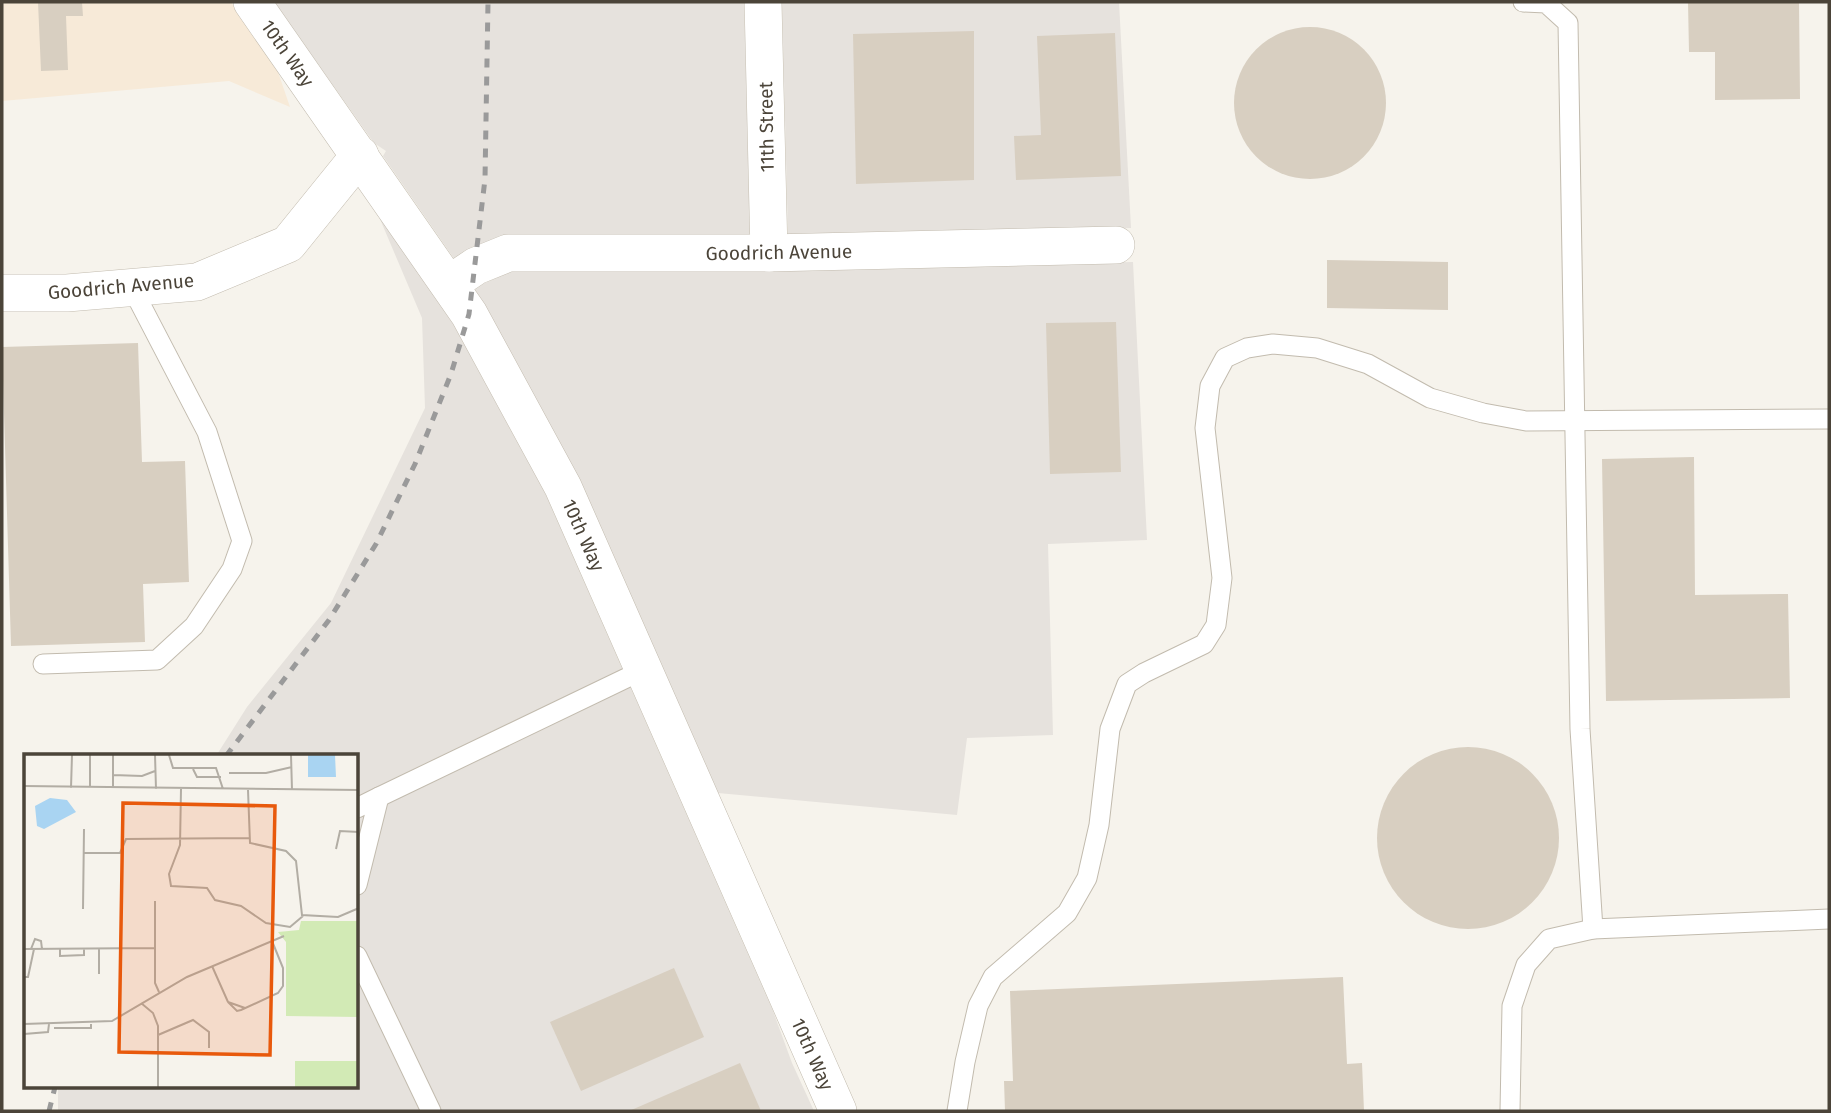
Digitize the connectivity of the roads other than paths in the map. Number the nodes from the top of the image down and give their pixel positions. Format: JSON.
{"nodes":[{"id":1,"x":252,"y":2,"type":"edge"},
{"id":2,"x":763,"y":2,"type":"edge"},
{"id":3,"x":1522,"y":2,"type":"edge"},
{"id":4,"x":360,"y":155,"type":"junction"},
{"id":5,"x":1116,"y":245,"type":"dead end"},
{"id":6,"x":769,"y":253,"type":"junction"},
{"id":7,"x":449,"y":284,"type":"junction"},
{"id":8,"x":132,"y":288,"type":"junction"},
{"id":9,"x":2,"y":293,"type":"edge"},
{"id":10,"x":1829,"y":419,"type":"edge"},
{"id":11,"x":1575,"y":421,"type":"junction"},
{"id":12,"x":43,"y":664,"type":"dead end"},
{"id":13,"x":643,"y":670,"type":"junction"},
{"id":14,"x":379,"y":797,"type":"junction"},
{"id":15,"x":359,"y":807,"type":"edge"},
{"id":16,"x":359,"y":878,"type":"edge"},
{"id":17,"x":1829,"y":919,"type":"edge"},
{"id":18,"x":1593,"y":929,"type":"junction"},
{"id":19,"x":359,"y":960,"type":"edge"},
{"id":20,"x":431,"y":1111,"type":"edge"},
{"id":21,"x":837,"y":1111,"type":"edge"},
{"id":22,"x":957,"y":1111,"type":"edge"},
{"id":23,"x":1510,"y":1111,"type":"edge"}],
"edges":[{"from":1,"to":4,"type":"street","name":"10th Way"},
{"from":2,"to":6,"type":"street","name":"11th Street"},
{"from":3,"to":11,"type":"lane"},
{"from":4,"to":7,"type":"street","name":"10th Way"},
{"from":4,"to":8,"type":"street","name":"Goodrich Avenue"},
{"from":5,"to":6,"type":"street","name":"Goodrich Avenue"},
{"from":6,"to":7,"type":"street","name":"Goodrich Avenue"},
{"from":7,"to":13,"type":"street","name":"10th Way"},
{"from":8,"to":9,"type":"street","name":"Goodrich Avenue"},
{"from":8,"to":12,"type":"lane"},
{"from":10,"to":11,"type":"lane"},
{"from":11,"to":18,"type":"lane"},
{"from":11,"to":22,"type":"lane"},
{"from":13,"to":14,"type":"lane"},
{"from":13,"to":21,"type":"street","name":"10th Way"},
{"from":14,"to":15,"type":"lane"},
{"from":14,"to":16,"type":"lane"},
{"from":17,"to":18,"type":"lane"},
{"from":18,"to":23,"type":"lane"},
{"from":19,"to":20,"type":"lane"}]}
